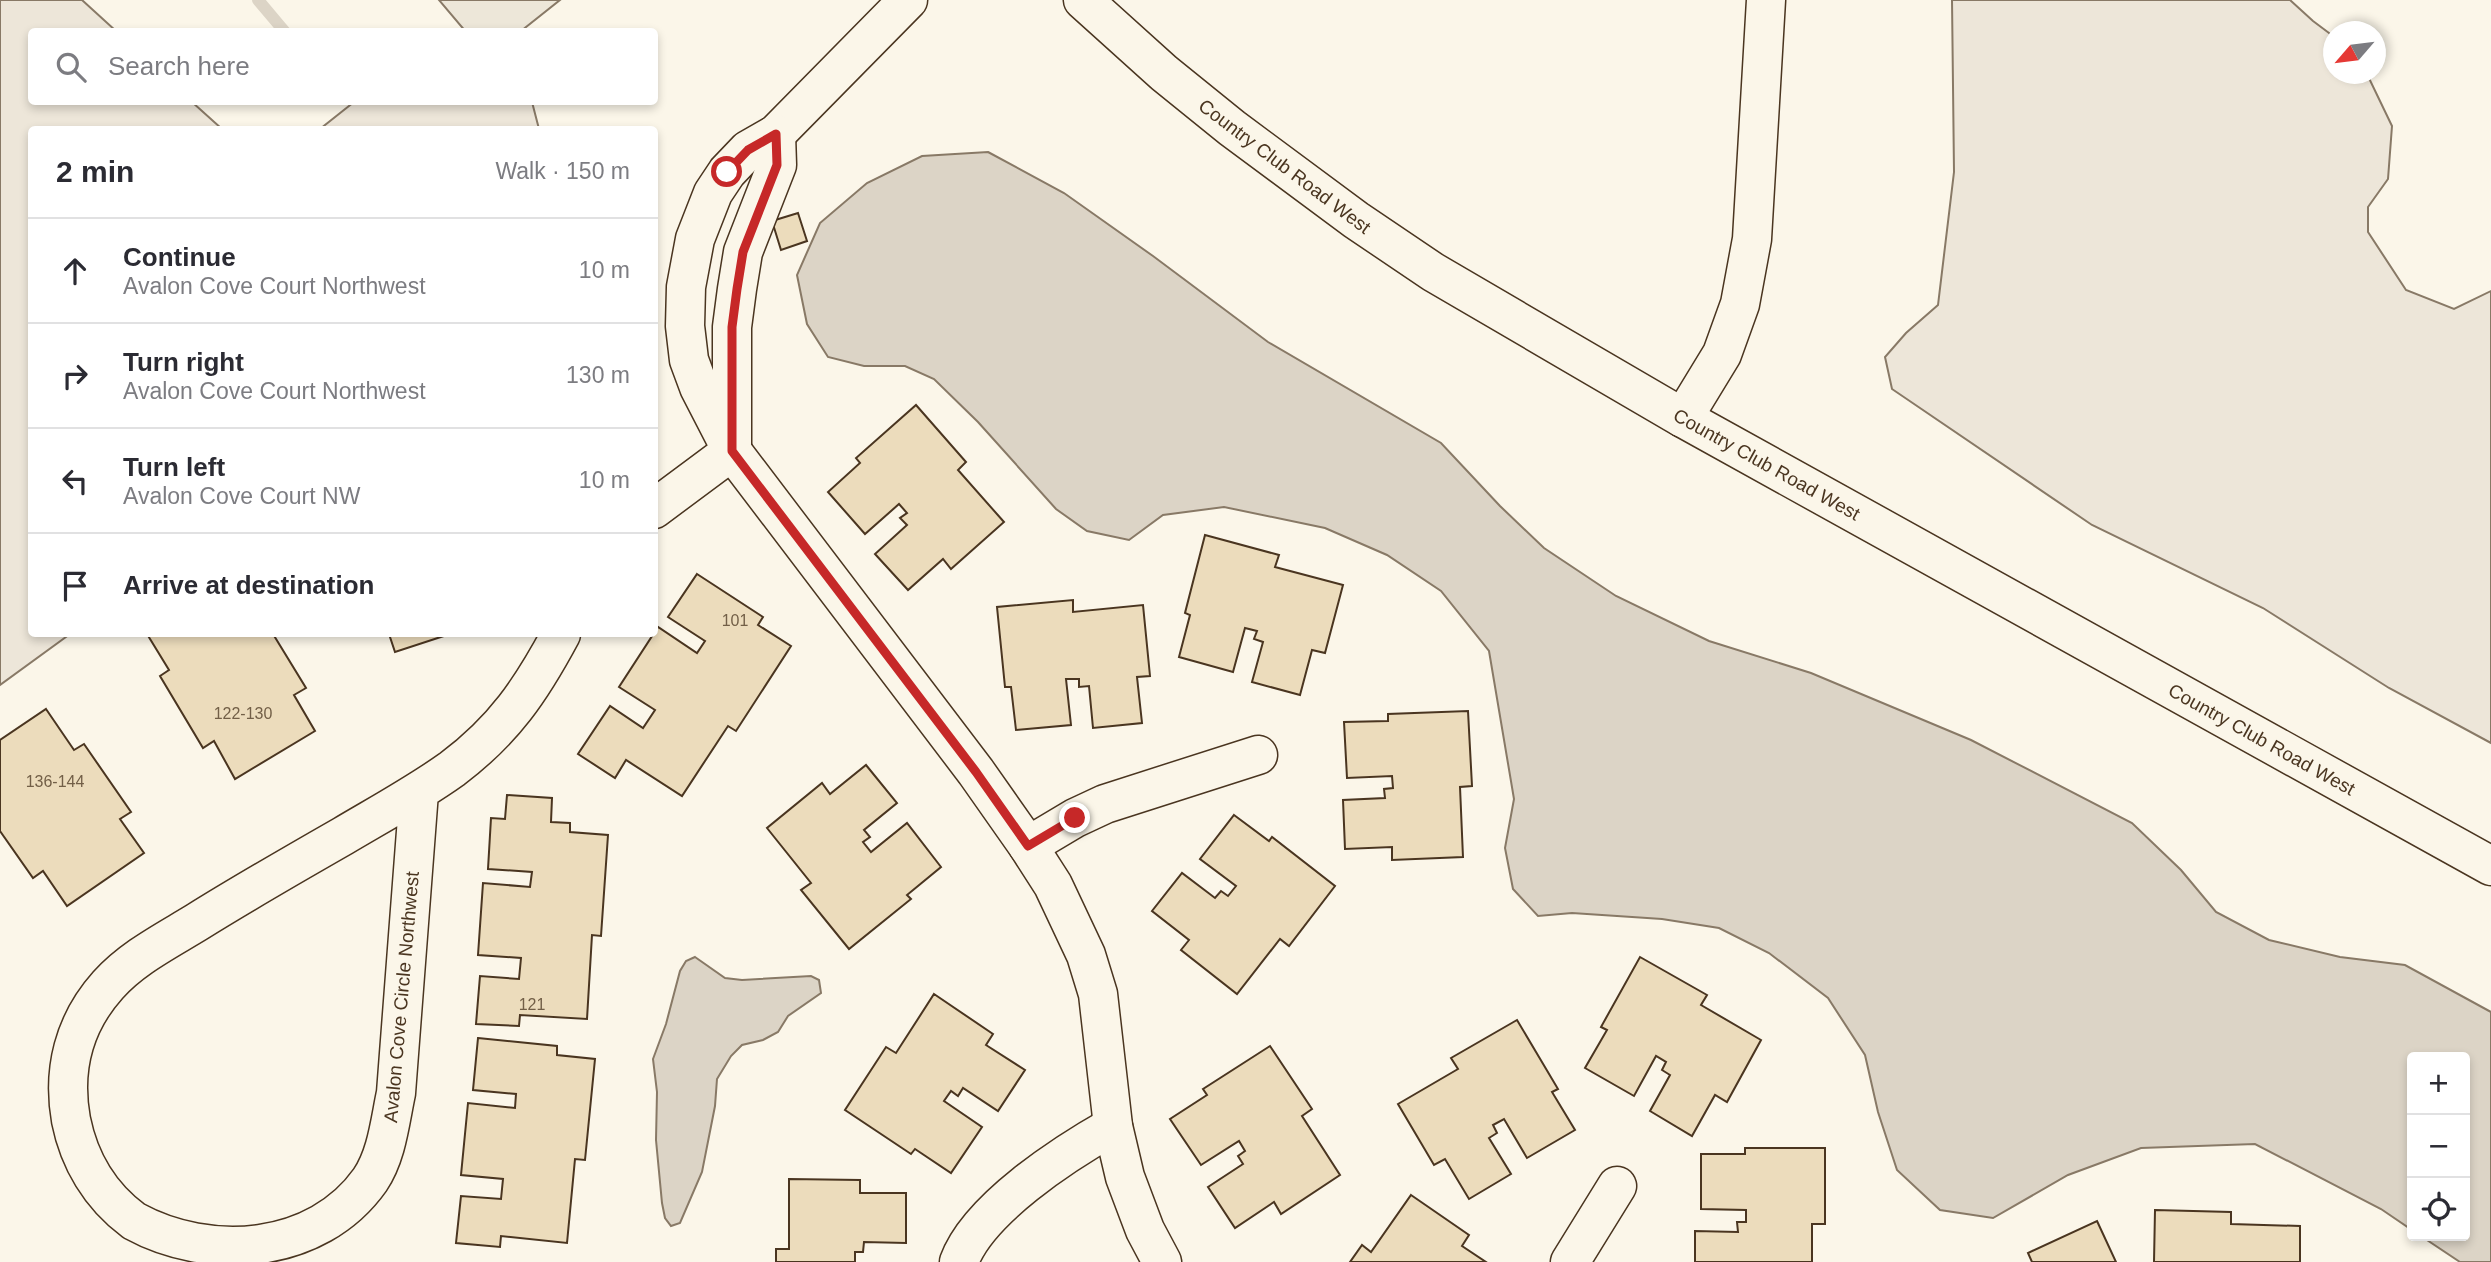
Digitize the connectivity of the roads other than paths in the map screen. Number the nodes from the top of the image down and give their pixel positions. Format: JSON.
{"nodes":[{"id":1,"x":908,"y":0,"type":"edge"},
{"id":2,"x":1083,"y":0,"type":"edge"},
{"id":3,"x":1766,"y":0,"type":"edge"},
{"id":4,"x":776,"y":134,"type":"junction"},
{"id":5,"x":1684,"y":418,"type":"junction"},
{"id":6,"x":732,"y":451,"type":"junction"},
{"id":7,"x":658,"y":506,"type":"edge"},
{"id":8,"x":559,"y":637,"type":"edge"},
{"id":9,"x":1258,"y":755,"type":"dead end"},
{"id":10,"x":419,"y":792,"type":"junction"},
{"id":11,"x":1028,"y":846,"type":"junction"},
{"id":12,"x":2491,"y":866,"type":"edge"},
{"id":13,"x":1113,"y":1126,"type":"junction"},
{"id":14,"x":1617,"y":1186,"type":"dead end"},
{"id":15,"x":960,"y":1262,"type":"edge"},
{"id":16,"x":1162,"y":1262,"type":"edge"},
{"id":17,"x":1570,"y":1262,"type":"edge"}],
"edges":[{"from":1,"to":4,"type":"street"},
{"from":2,"to":5,"type":"street","name":"Country Club Road West"},
{"from":3,"to":5,"type":"street"},
{"from":4,"to":6,"type":"street"},
{"from":4,"to":6,"type":"street"},
{"from":5,"to":12,"type":"street","name":"Country Club Road West"},
{"from":6,"to":7,"type":"street"},
{"from":6,"to":11,"type":"street"},
{"from":8,"to":10,"type":"street","name":"Avalon Cove Circle Northwest"},
{"from":9,"to":11,"type":"street"},
{"from":10,"to":10,"type":"street","name":"Avalon Cove Circle Northwest"},
{"from":11,"to":13,"type":"street"},
{"from":13,"to":15,"type":"street"},
{"from":13,"to":16,"type":"street"},
{"from":14,"to":17,"type":"street"}]}
